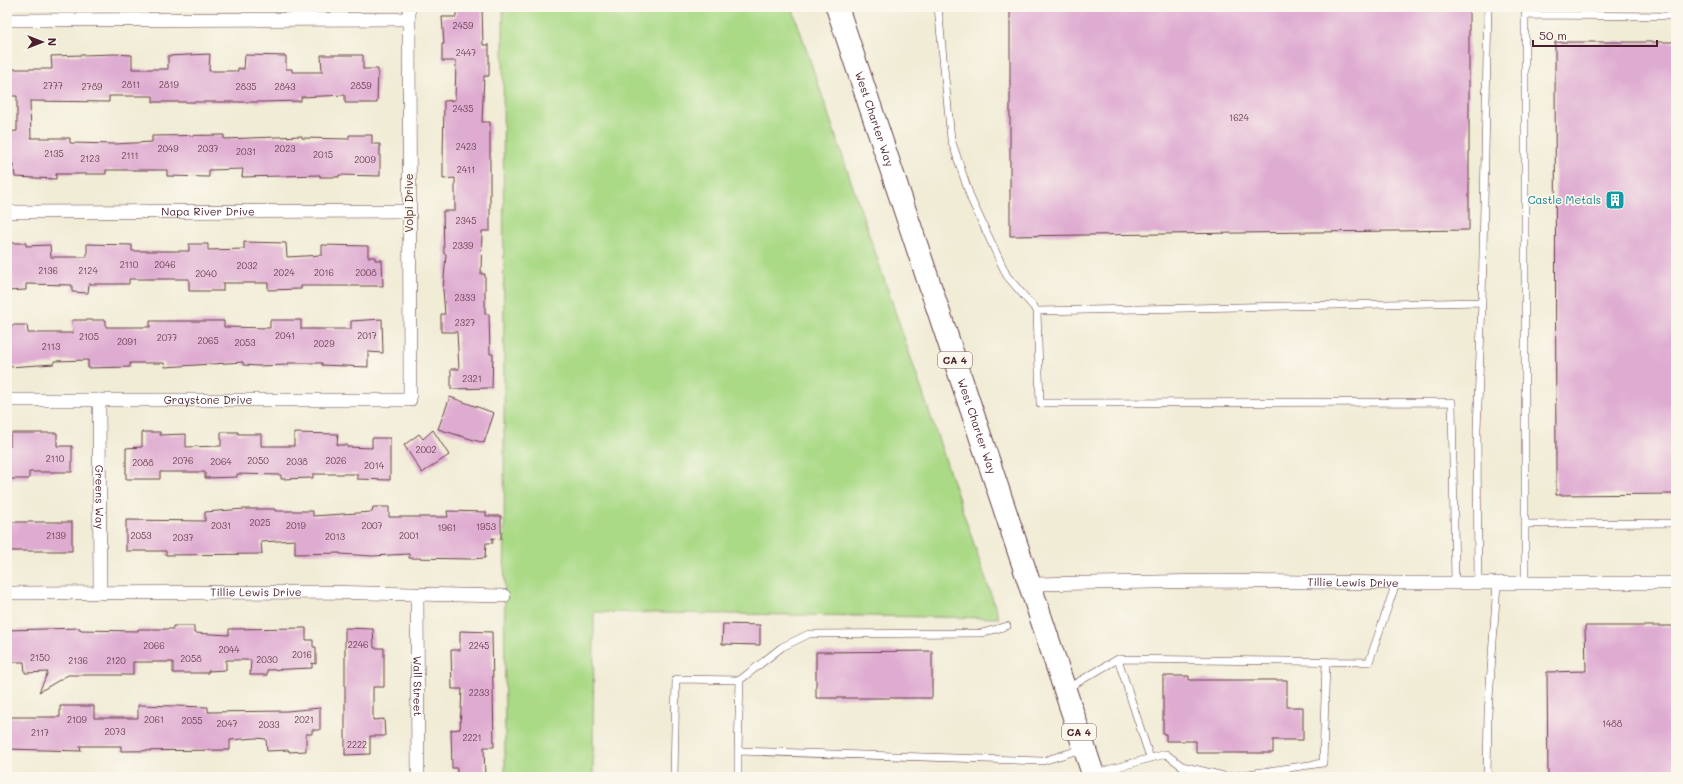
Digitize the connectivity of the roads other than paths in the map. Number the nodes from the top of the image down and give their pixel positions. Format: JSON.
{"nodes":[{"id":1,"x":836,"y":7,"type":"edge"},
{"id":2,"x":938,"y":7,"type":"edge"},
{"id":3,"x":1488,"y":7,"type":"edge"},
{"id":4,"x":121,"y":13,"type":"edge"},
{"id":5,"x":409,"y":13,"type":"edge"},
{"id":6,"x":1676,"y":16,"type":"edge"},
{"id":7,"x":7,"y":20,"type":"edge"},
{"id":8,"x":409,"y":211,"type":"junction"},
{"id":9,"x":7,"y":212,"type":"edge"},
{"id":10,"x":1482,"y":302,"type":"junction"},
{"id":11,"x":1037,"y":311,"type":"junction"},
{"id":12,"x":7,"y":400,"type":"edge"},
{"id":13,"x":99,"y":400,"type":"junction"},
{"id":14,"x":410,"y":400,"type":"joint"},
{"id":15,"x":1676,"y":523,"type":"edge"},
{"id":16,"x":1525,"y":524,"type":"junction"},
{"id":17,"x":1396,"y":583,"type":"junction"},
{"id":18,"x":1455,"y":583,"type":"junction"},
{"id":19,"x":1478,"y":583,"type":"junction"},
{"id":20,"x":1525,"y":583,"type":"junction"},
{"id":21,"x":1676,"y":583,"type":"edge"},
{"id":22,"x":1030,"y":584,"type":"junction"},
{"id":23,"x":1496,"y":584,"type":"junction"},
{"id":24,"x":7,"y":593,"type":"edge"},
{"id":25,"x":100,"y":593,"type":"junction"},
{"id":26,"x":417,"y":596,"type":"junction"},
{"id":27,"x":504,"y":596,"type":"dead end"},
{"id":28,"x":1007,"y":626,"type":"dead end"},
{"id":29,"x":1118,"y":659,"type":"junction"},
{"id":30,"x":1326,"y":661,"type":"junction"},
{"id":31,"x":740,"y":680,"type":"junction"},
{"id":32,"x":1064,"y":690,"type":"junction"},
{"id":33,"x":1084,"y":748,"type":"junction"},
{"id":34,"x":738,"y":750,"type":"junction"},
{"id":35,"x":1150,"y":758,"type":"junction"},
{"id":36,"x":1093,"y":775,"type":"edge"},
{"id":37,"x":418,"y":777,"type":"edge"},
{"id":38,"x":674,"y":777,"type":"edge"},
{"id":39,"x":738,"y":777,"type":"edge"},
{"id":40,"x":1487,"y":777,"type":"edge"}],
"edges":[{"from":1,"to":22,"type":"highway","name":"West Charter Way","number":"CA 4"},
{"from":2,"to":11,"type":"lane"},
{"from":3,"to":10,"type":"lane"},
{"from":4,"to":5,"type":"street"},
{"from":4,"to":7,"type":"street"},
{"from":5,"to":8,"type":"street","name":"Volpi Drive"},
{"from":6,"to":16,"type":"lane"},
{"from":8,"to":9,"type":"street","name":"Napa River Drive"},
{"from":8,"to":14,"type":"street","name":"Volpi Drive"},
{"from":10,"to":11,"type":"lane"},
{"from":10,"to":19,"type":"lane"},
{"from":11,"to":18,"type":"lane"},
{"from":12,"to":13,"type":"street","name":"Graystone Drive"},
{"from":13,"to":14,"type":"street","name":"Graystone Drive"},
{"from":13,"to":25,"type":"street","name":"Greens Way"},
{"from":15,"to":16,"type":"lane"},
{"from":16,"to":20,"type":"lane"},
{"from":17,"to":18,"type":"street","name":"Tillie Lewis Drive"},
{"from":17,"to":22,"type":"street","name":"Tillie Lewis Drive"},
{"from":17,"to":30,"type":"lane"},
{"from":18,"to":19,"type":"street","name":"Tillie Lewis Drive"},
{"from":19,"to":23,"type":"street","name":"Tillie Lewis Drive"},
{"from":20,"to":21,"type":"street","name":"Tillie Lewis Drive"},
{"from":20,"to":23,"type":"street","name":"Tillie Lewis Drive"},
{"from":22,"to":32,"type":"highway","name":"West Charter Way","number":"CA 4"},
{"from":23,"to":40,"type":"lane"},
{"from":24,"to":25,"type":"street","name":"Tillie Lewis Drive"},
{"from":25,"to":26,"type":"street","name":"Tillie Lewis Drive"},
{"from":26,"to":27,"type":"street","name":"Tillie Lewis Drive"},
{"from":26,"to":37,"type":"street","name":"Wall Street"},
{"from":28,"to":31,"type":"lane"},
{"from":29,"to":30,"type":"lane"},
{"from":29,"to":32,"type":"lane"},
{"from":29,"to":35,"type":"lane"},
{"from":30,"to":35,"type":"lane"},
{"from":31,"to":34,"type":"lane"},
{"from":31,"to":38,"type":"lane"},
{"from":32,"to":33,"type":"highway","name":"West Charter Way","number":"CA 4"},
{"from":33,"to":34,"type":"lane"},
{"from":33,"to":36,"type":"highway","name":"West Charter Way","number":"CA 4"},
{"from":34,"to":39,"type":"lane"},
{"from":35,"to":36,"type":"lane"}]}
